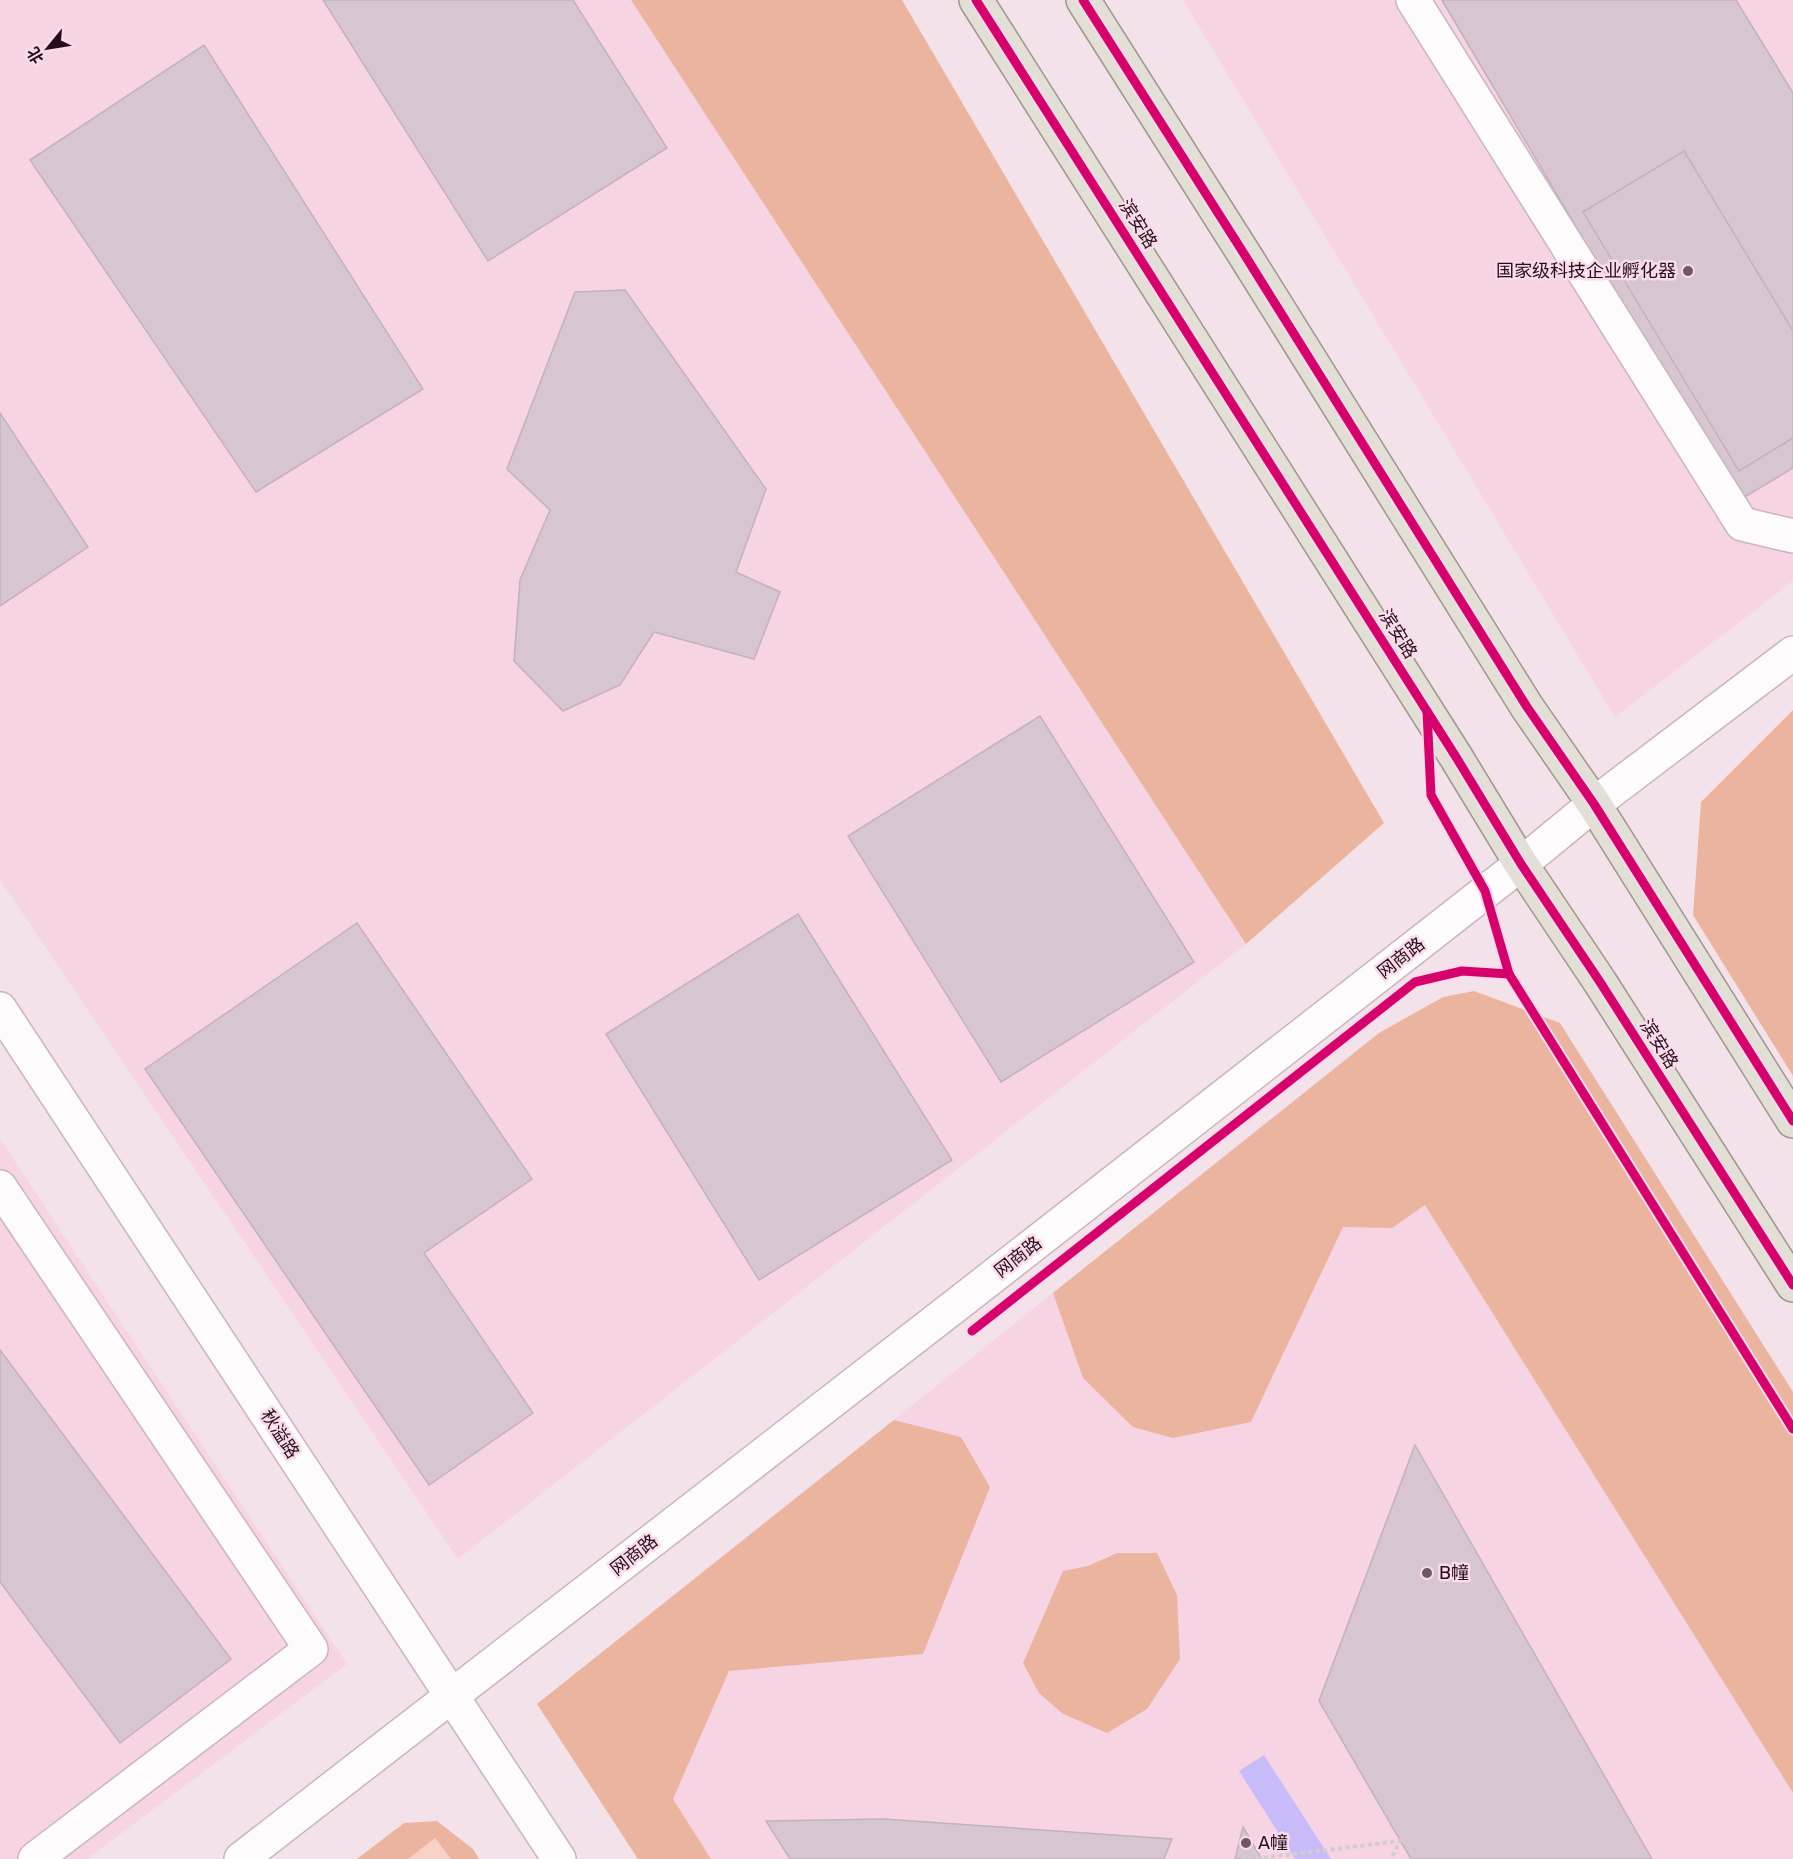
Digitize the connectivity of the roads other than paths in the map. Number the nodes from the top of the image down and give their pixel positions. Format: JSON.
{"nodes":[{"id":1,"x":976,"y":0,"type":"edge"},
{"id":2,"x":1083,"y":0,"type":"edge"},
{"id":3,"x":1413,"y":0,"type":"edge"},
{"id":4,"x":1793,"y":536,"type":"edge"},
{"id":5,"x":1793,"y":653,"type":"edge"},
{"id":6,"x":1594,"y":804,"type":"junction"},
{"id":7,"x":1521,"y":864,"type":"junction"},
{"id":8,"x":0,"y":1009,"type":"edge"},
{"id":9,"x":1793,"y":1121,"type":"edge"},
{"id":10,"x":0,"y":1187,"type":"edge"},
{"id":11,"x":1793,"y":1286,"type":"edge"},
{"id":12,"x":452,"y":1695,"type":"junction"},
{"id":13,"x":34,"y":1859,"type":"edge"},
{"id":14,"x":241,"y":1859,"type":"edge"},
{"id":15,"x":559,"y":1859,"type":"edge"}],
"edges":[{"from":1,"to":7,"type":"main road","name":"滨安路"},
{"from":2,"to":6,"type":"main road"},
{"from":3,"to":4,"type":"street"},
{"from":5,"to":6,"type":"street","name":"网商路"},
{"from":6,"to":7,"type":"street","name":"网商路"},
{"from":6,"to":9,"type":"main road"},
{"from":7,"to":11,"type":"main road","name":"滨安路"},
{"from":7,"to":12,"type":"street","name":"网商路"},
{"from":8,"to":12,"type":"street","name":"秋溢路"},
{"from":10,"to":13,"type":"street"},
{"from":12,"to":14,"type":"street","name":"网商路"},
{"from":12,"to":15,"type":"street","name":"秋溢路"}]}
